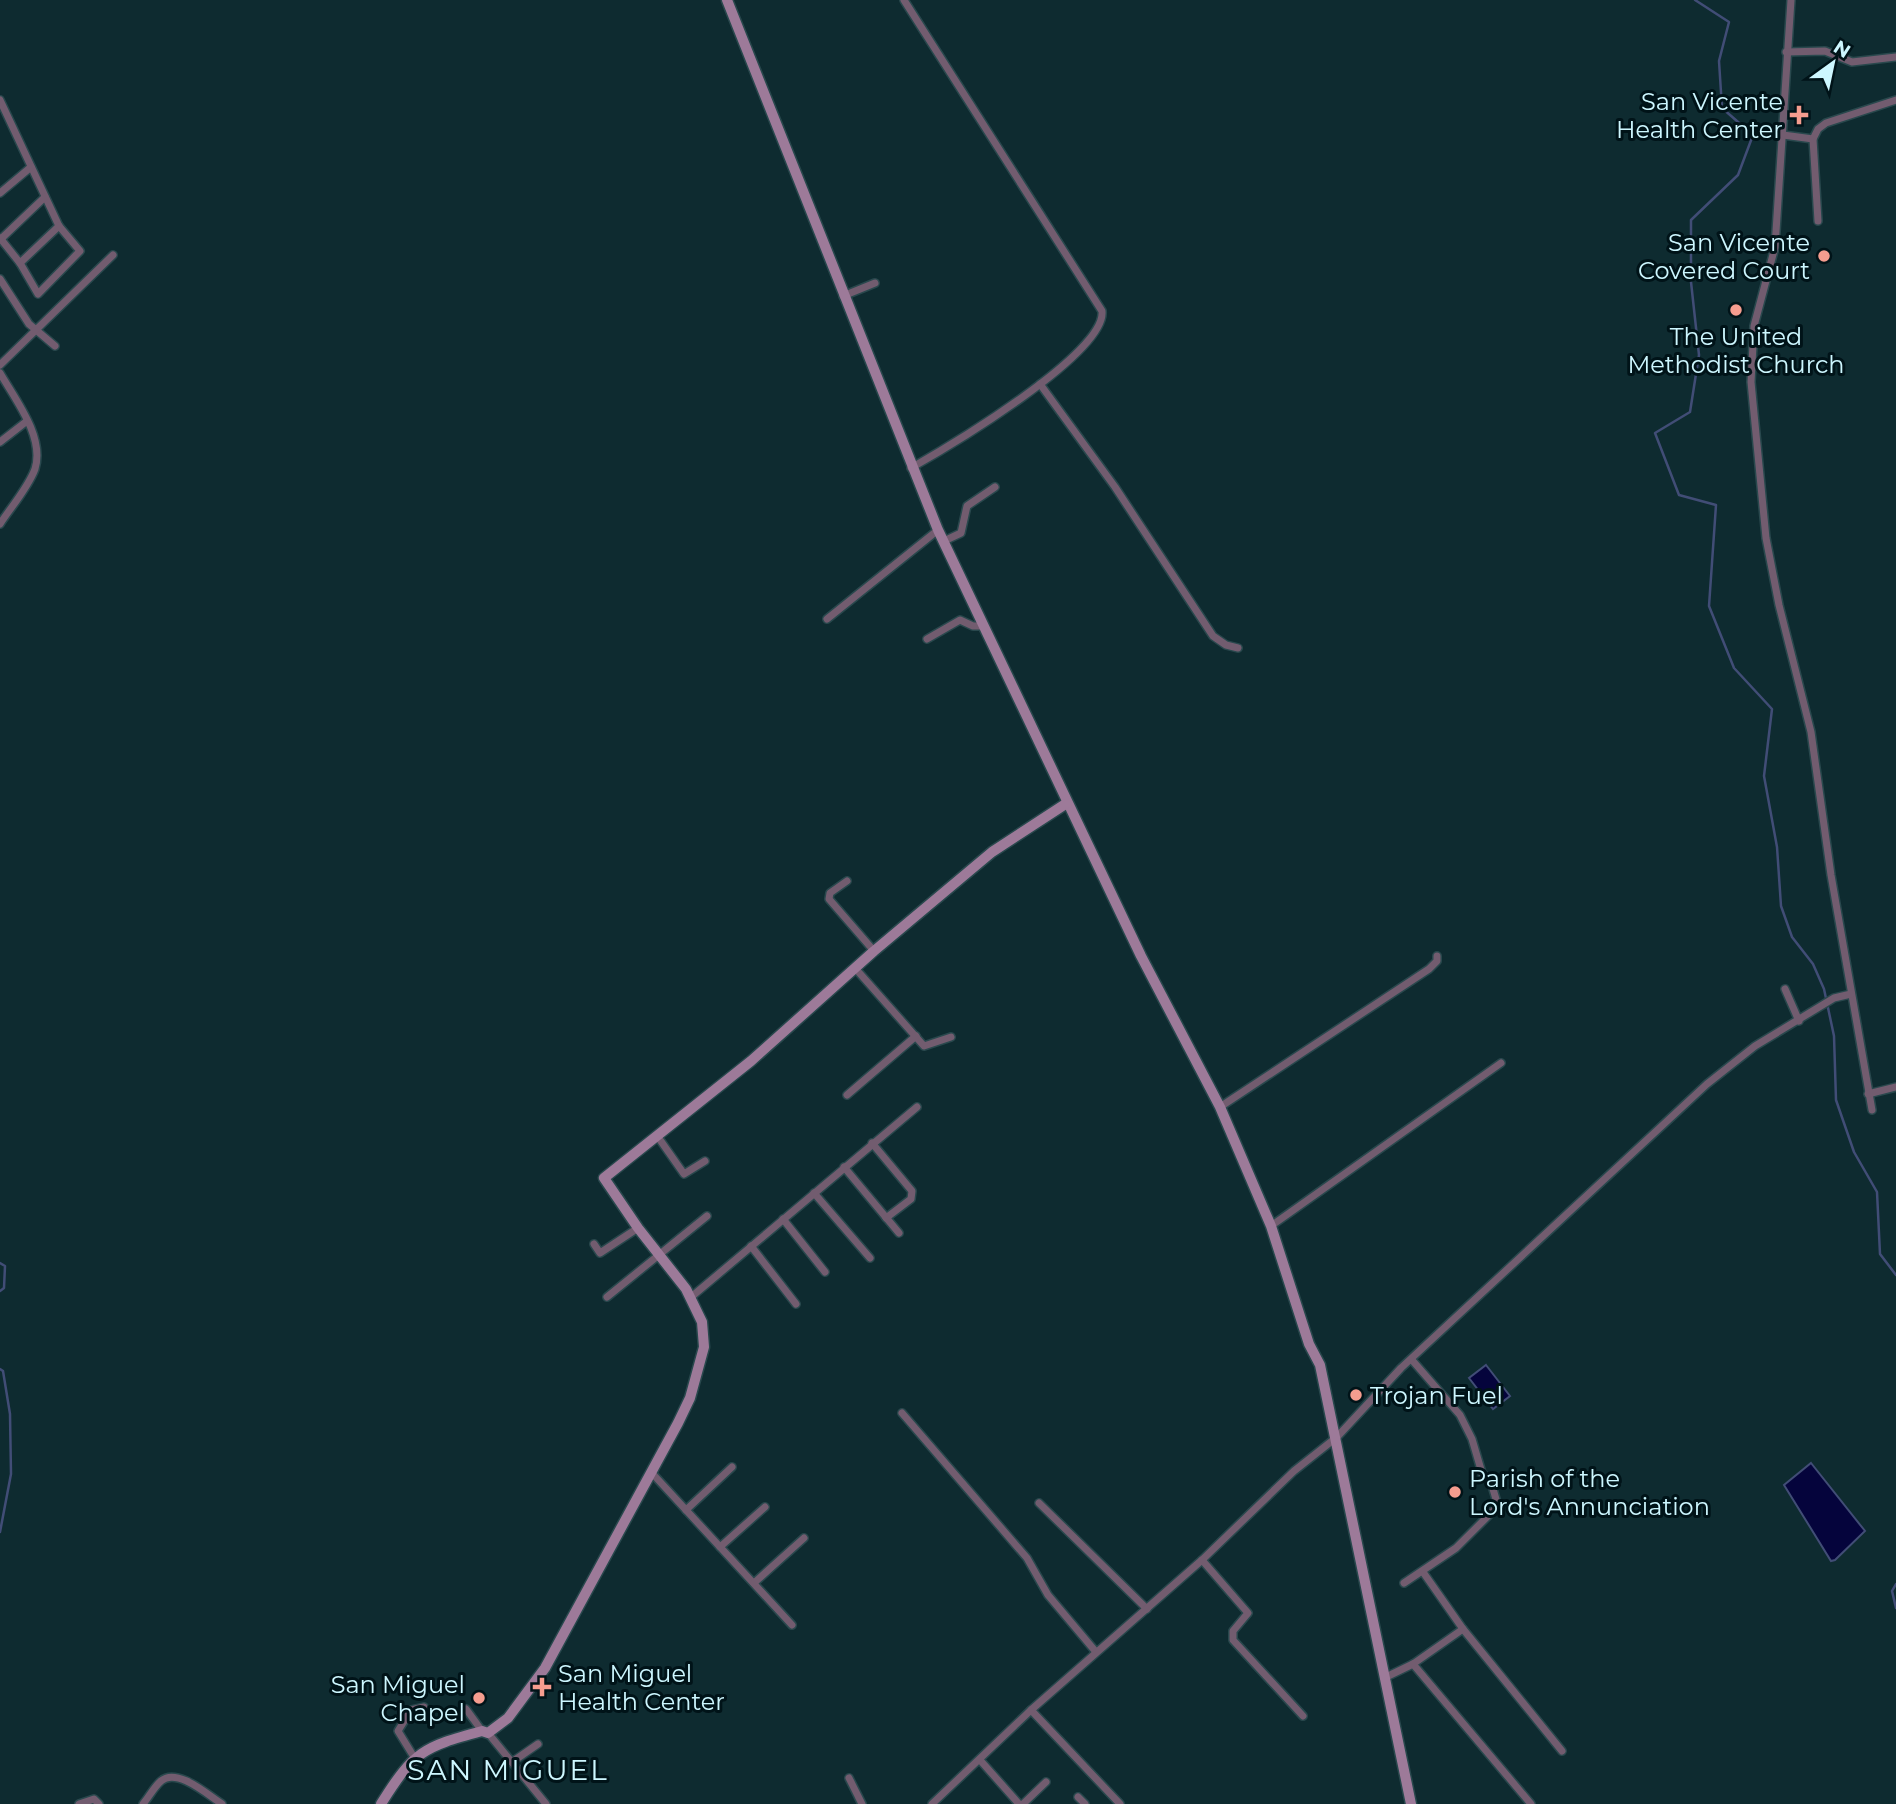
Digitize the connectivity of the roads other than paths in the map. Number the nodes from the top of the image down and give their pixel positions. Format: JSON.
{"nodes":[{"id":1,"x":727,"y":0,"type":"edge"},
{"id":2,"x":904,"y":0,"type":"edge"},
{"id":3,"x":1791,"y":0,"type":"edge"},
{"id":4,"x":1786,"y":52,"type":"junction"},
{"id":5,"x":1896,"y":57,"type":"edge"},
{"id":6,"x":0,"y":100,"type":"edge"},
{"id":7,"x":1896,"y":100,"type":"edge"},
{"id":8,"x":1783,"y":135,"type":"junction"},
{"id":9,"x":1813,"y":139,"type":"junction"},
{"id":10,"x":31,"y":166,"type":"junction"},
{"id":11,"x":0,"y":193,"type":"edge"},
{"id":12,"x":45,"y":197,"type":"junction"},
{"id":13,"x":1818,"y":221,"type":"dead end"},
{"id":14,"x":59,"y":226,"type":"junction"},
{"id":15,"x":0,"y":238,"type":"edge"},
{"id":16,"x":113,"y":255,"type":"dead end"},
{"id":17,"x":20,"y":263,"type":"junction"},
{"id":18,"x":0,"y":279,"type":"edge"},
{"id":19,"x":875,"y":282,"type":"dead end"},
{"id":20,"x":843,"y":296,"type":"junction"},
{"id":21,"x":35,"y":330,"type":"junction"},
{"id":22,"x":54,"y":346,"type":"dead end"},
{"id":23,"x":0,"y":365,"type":"edge"},
{"id":24,"x":0,"y":373,"type":"edge"},
{"id":25,"x":1040,"y":384,"type":"junction"},
{"id":26,"x":27,"y":421,"type":"junction"},
{"id":27,"x":0,"y":442,"type":"edge"},
{"id":28,"x":911,"y":468,"type":"junction"},
{"id":29,"x":995,"y":487,"type":"dead end"},
{"id":30,"x":0,"y":524,"type":"edge"},
{"id":31,"x":938,"y":530,"type":"junction"},
{"id":32,"x":944,"y":541,"type":"junction"},
{"id":33,"x":827,"y":619,"type":"dead end"},
{"id":34,"x":983,"y":626,"type":"junction"},
{"id":35,"x":928,"y":639,"type":"dead end"},
{"id":36,"x":1238,"y":648,"type":"dead end"},
{"id":37,"x":1067,"y":803,"type":"junction"},
{"id":38,"x":847,"y":881,"type":"dead end"},
{"id":39,"x":874,"y":951,"type":"junction"},
{"id":40,"x":1437,"y":956,"type":"dead end"},
{"id":41,"x":855,"y":968,"type":"junction"},
{"id":42,"x":1785,"y":989,"type":"dead end"},
{"id":43,"x":1851,"y":994,"type":"junction"},
{"id":44,"x":1799,"y":1021,"type":"junction"},
{"id":45,"x":916,"y":1036,"type":"junction"},
{"id":46,"x":951,"y":1037,"type":"dead end"},
{"id":47,"x":1501,"y":1063,"type":"dead end"},
{"id":48,"x":1896,"y":1087,"type":"edge"},
{"id":49,"x":1868,"y":1094,"type":"junction"},
{"id":50,"x":847,"y":1096,"type":"dead end"},
{"id":51,"x":917,"y":1107,"type":"dead end"},
{"id":52,"x":1220,"y":1107,"type":"junction"},
{"id":53,"x":1872,"y":1110,"type":"dead end"},
{"id":54,"x":658,"y":1137,"type":"junction"},
{"id":55,"x":872,"y":1143,"type":"junction"},
{"id":56,"x":705,"y":1161,"type":"dead end"},
{"id":57,"x":844,"y":1167,"type":"junction"},
{"id":58,"x":814,"y":1193,"type":"junction"},
{"id":59,"x":707,"y":1216,"type":"dead end"},
{"id":60,"x":886,"y":1217,"type":"junction"},
{"id":61,"x":783,"y":1219,"type":"junction"},
{"id":62,"x":1271,"y":1226,"type":"junction"},
{"id":63,"x":638,"y":1228,"type":"junction"},
{"id":64,"x":898,"y":1233,"type":"dead end"},
{"id":65,"x":594,"y":1244,"type":"dead end"},
{"id":66,"x":751,"y":1246,"type":"junction"},
{"id":67,"x":661,"y":1254,"type":"junction"},
{"id":68,"x":870,"y":1258,"type":"dead end"},
{"id":69,"x":825,"y":1272,"type":"dead end"},
{"id":70,"x":607,"y":1297,"type":"dead end"},
{"id":71,"x":690,"y":1298,"type":"junction"},
{"id":72,"x":796,"y":1304,"type":"dead end"},
{"id":73,"x":1412,"y":1360,"type":"junction"},
{"id":74,"x":902,"y":1413,"type":"dead end"},
{"id":75,"x":1336,"y":1437,"type":"junction"},
{"id":76,"x":732,"y":1467,"type":"dead end"},
{"id":77,"x":651,"y":1472,"type":"junction"},
{"id":78,"x":1040,"y":1503,"type":"dead end"},
{"id":79,"x":765,"y":1507,"type":"dead end"},
{"id":80,"x":686,"y":1510,"type":"junction"},
{"id":81,"x":804,"y":1538,"type":"dead end"},
{"id":82,"x":720,"y":1547,"type":"junction"},
{"id":83,"x":1202,"y":1560,"type":"junction"},
{"id":84,"x":1423,"y":1572,"type":"junction"},
{"id":85,"x":754,"y":1583,"type":"junction"},
{"id":86,"x":1404,"y":1583,"type":"dead end"},
{"id":87,"x":1147,"y":1609,"type":"junction"},
{"id":88,"x":792,"y":1625,"type":"dead end"},
{"id":89,"x":1463,"y":1629,"type":"junction"},
{"id":90,"x":1096,"y":1652,"type":"junction"},
{"id":91,"x":1413,"y":1664,"type":"junction"},
{"id":92,"x":1384,"y":1678,"type":"junction"},
{"id":93,"x":424,"y":1707,"type":"dead end"},
{"id":94,"x":466,"y":1709,"type":"dead end"},
{"id":95,"x":1031,"y":1710,"type":"junction"},
{"id":96,"x":1303,"y":1716,"type":"dead end"},
{"id":97,"x":485,"y":1732,"type":"junction"},
{"id":98,"x":538,"y":1744,"type":"dead end"},
{"id":99,"x":1562,"y":1751,"type":"dead end"},
{"id":100,"x":414,"y":1758,"type":"junction"},
{"id":101,"x":979,"y":1760,"type":"junction"},
{"id":102,"x":512,"y":1762,"type":"junction"},
{"id":103,"x":849,"y":1778,"type":"dead end"},
{"id":104,"x":1046,"y":1782,"type":"dead end"},
{"id":105,"x":1078,"y":1797,"type":"dead end"},
{"id":106,"x":1118,"y":1803,"type":"edge"},
{"id":107,"x":79,"y":1804,"type":"edge"},
{"id":108,"x":99,"y":1804,"type":"edge"},
{"id":109,"x":144,"y":1804,"type":"edge"},
{"id":110,"x":222,"y":1804,"type":"edge"},
{"id":111,"x":381,"y":1804,"type":"edge"},
{"id":112,"x":546,"y":1804,"type":"edge"},
{"id":113,"x":862,"y":1804,"type":"edge"},
{"id":114,"x":932,"y":1804,"type":"edge"},
{"id":115,"x":1021,"y":1804,"type":"edge"},
{"id":116,"x":1085,"y":1804,"type":"edge"},
{"id":117,"x":1411,"y":1804,"type":"edge"},
{"id":118,"x":1531,"y":1804,"type":"edge"}],
"edges":[{"from":1,"to":20,"type":"main road"},
{"from":2,"to":25,"type":"street"},
{"from":3,"to":4,"type":"street"},
{"from":4,"to":5,"type":"street"},
{"from":4,"to":8,"type":"street"},
{"from":6,"to":10,"type":"street"},
{"from":7,"to":9,"type":"street"},
{"from":8,"to":9,"type":"street"},
{"from":8,"to":43,"type":"street"},
{"from":9,"to":13,"type":"street"},
{"from":10,"to":11,"type":"street"},
{"from":10,"to":12,"type":"street"},
{"from":12,"to":14,"type":"street"},
{"from":12,"to":15,"type":"street"},
{"from":14,"to":17,"type":"street"},
{"from":14,"to":17,"type":"street"},
{"from":15,"to":17,"type":"street"},
{"from":16,"to":21,"type":"street"},
{"from":18,"to":21,"type":"street"},
{"from":19,"to":20,"type":"street"},
{"from":20,"to":28,"type":"main road"},
{"from":21,"to":22,"type":"street"},
{"from":21,"to":23,"type":"street"},
{"from":24,"to":26,"type":"street"},
{"from":25,"to":28,"type":"street"},
{"from":25,"to":36,"type":"street"},
{"from":26,"to":27,"type":"street"},
{"from":26,"to":30,"type":"street"},
{"from":28,"to":31,"type":"main road"},
{"from":29,"to":32,"type":"street"},
{"from":31,"to":32,"type":"main road"},
{"from":31,"to":33,"type":"street"},
{"from":32,"to":34,"type":"main road"},
{"from":34,"to":35,"type":"street"},
{"from":34,"to":37,"type":"main road"},
{"from":37,"to":39,"type":"main road"},
{"from":37,"to":52,"type":"main road"},
{"from":38,"to":39,"type":"street"},
{"from":39,"to":41,"type":"main road"},
{"from":40,"to":52,"type":"street"},
{"from":41,"to":45,"type":"street"},
{"from":41,"to":54,"type":"main road"},
{"from":42,"to":44,"type":"street"},
{"from":43,"to":44,"type":"street"},
{"from":43,"to":49,"type":"street"},
{"from":44,"to":73,"type":"street"},
{"from":45,"to":46,"type":"street"},
{"from":45,"to":50,"type":"street"},
{"from":47,"to":62,"type":"street"},
{"from":48,"to":49,"type":"street"},
{"from":49,"to":53,"type":"street"},
{"from":51,"to":55,"type":"street"},
{"from":52,"to":62,"type":"main road"},
{"from":54,"to":56,"type":"street"},
{"from":54,"to":63,"type":"main road"},
{"from":55,"to":57,"type":"street"},
{"from":55,"to":60,"type":"street"},
{"from":57,"to":58,"type":"street"},
{"from":57,"to":60,"type":"street"},
{"from":58,"to":61,"type":"street"},
{"from":58,"to":68,"type":"street"},
{"from":59,"to":67,"type":"street"},
{"from":60,"to":64,"type":"street"},
{"from":61,"to":66,"type":"street"},
{"from":61,"to":69,"type":"street"},
{"from":62,"to":75,"type":"main road"},
{"from":63,"to":65,"type":"street"},
{"from":63,"to":67,"type":"main road"},
{"from":66,"to":71,"type":"street"},
{"from":66,"to":72,"type":"street"},
{"from":67,"to":70,"type":"street"},
{"from":67,"to":71,"type":"main road"},
{"from":71,"to":77,"type":"main road"},
{"from":73,"to":75,"type":"street"},
{"from":73,"to":84,"type":"street"},
{"from":74,"to":90,"type":"street"},
{"from":75,"to":83,"type":"street"},
{"from":75,"to":92,"type":"main road"},
{"from":76,"to":80,"type":"street"},
{"from":77,"to":80,"type":"street"},
{"from":77,"to":97,"type":"main road"},
{"from":78,"to":87,"type":"street"},
{"from":79,"to":82,"type":"street"},
{"from":80,"to":82,"type":"street"},
{"from":81,"to":85,"type":"street"},
{"from":82,"to":85,"type":"street"},
{"from":83,"to":87,"type":"street"},
{"from":83,"to":96,"type":"street"},
{"from":84,"to":86,"type":"street"},
{"from":84,"to":89,"type":"street"},
{"from":85,"to":88,"type":"street"},
{"from":87,"to":90,"type":"street"},
{"from":89,"to":91,"type":"street"},
{"from":89,"to":99,"type":"street"},
{"from":90,"to":95,"type":"street"},
{"from":91,"to":92,"type":"street"},
{"from":91,"to":118,"type":"street"},
{"from":92,"to":117,"type":"main road"},
{"from":93,"to":100,"type":"street"},
{"from":94,"to":97,"type":"street"},
{"from":95,"to":101,"type":"street"},
{"from":95,"to":106,"type":"street"},
{"from":97,"to":100,"type":"main road"},
{"from":97,"to":102,"type":"street"},
{"from":98,"to":102,"type":"street"},
{"from":100,"to":111,"type":"main road"},
{"from":101,"to":114,"type":"street"},
{"from":101,"to":115,"type":"street"},
{"from":102,"to":112,"type":"street"},
{"from":103,"to":113,"type":"street"},
{"from":104,"to":115,"type":"street"},
{"from":105,"to":116,"type":"street"},
{"from":107,"to":108,"type":"street"},
{"from":109,"to":110,"type":"street"}]}
